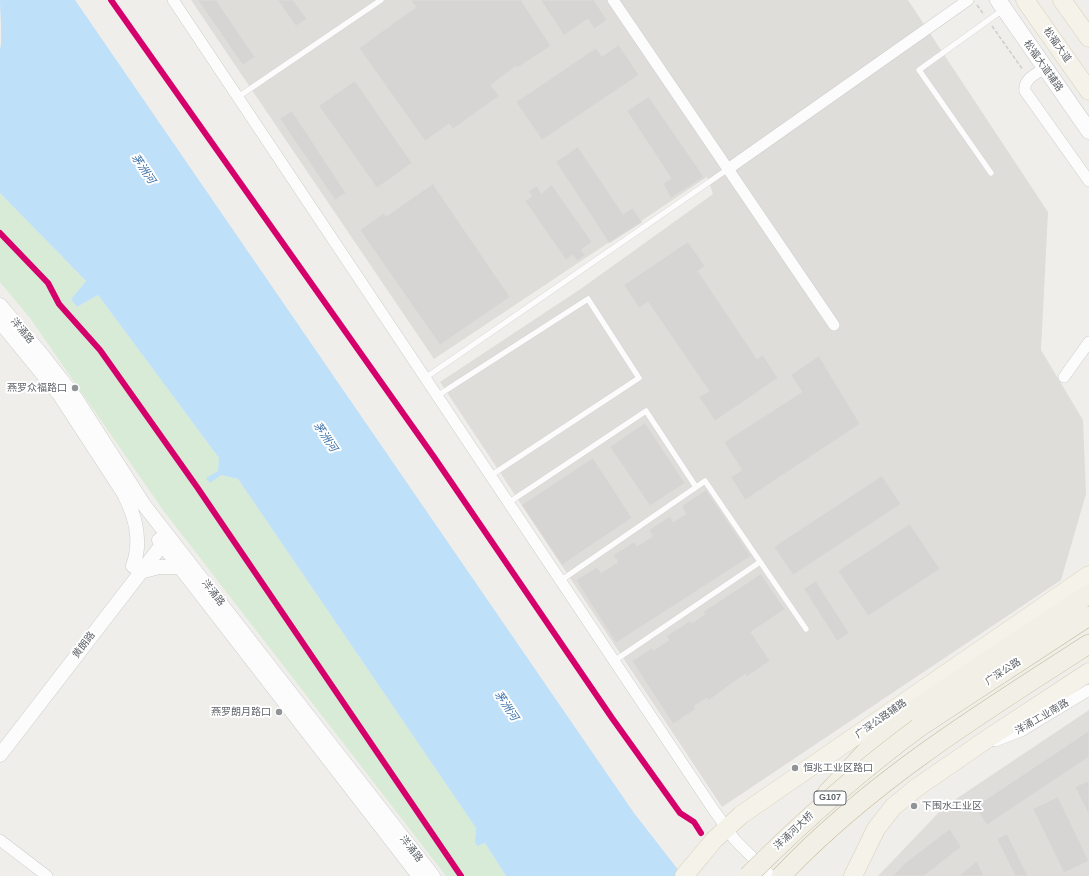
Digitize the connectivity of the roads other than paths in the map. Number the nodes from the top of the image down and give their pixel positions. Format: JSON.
{"nodes":[{"id":1,"x":173,"y":0,"type":"edge"},
{"id":2,"x":381,"y":0,"type":"edge"},
{"id":3,"x":613,"y":0,"type":"edge"},
{"id":4,"x":968,"y":0,"type":"edge"},
{"id":5,"x":1025,"y":0,"type":"edge"},
{"id":6,"x":1062,"y":0,"type":"edge"},
{"id":7,"x":1001,"y":5,"type":"edge"},
{"id":8,"x":1089,"y":38,"type":"edge"},
{"id":9,"x":1045,"y":68,"type":"junction"},
{"id":10,"x":1089,"y":91,"type":"edge"},
{"id":11,"x":238,"y":97,"type":"junction"},
{"id":12,"x":1089,"y":131,"type":"edge"},
{"id":13,"x":728,"y":169,"type":"junction"},
{"id":14,"x":991,"y":173,"type":"dead end"},
{"id":15,"x":1089,"y":181,"type":"edge"},
{"id":16,"x":0,"y":305,"type":"edge"},
{"id":17,"x":0,"y":322,"type":"edge"},
{"id":18,"x":834,"y":325,"type":"dead end"},
{"id":19,"x":1089,"y":342,"type":"edge"},
{"id":20,"x":1064,"y":377,"type":"dead end"},
{"id":21,"x":425,"y":378,"type":"junction"},
{"id":22,"x":437,"y":396,"type":"junction"},
{"id":23,"x":490,"y":476,"type":"junction"},
{"id":24,"x":696,"y":487,"type":"junction"},
{"id":25,"x":125,"y":496,"type":"junction"},
{"id":26,"x":508,"y":503,"type":"junction"},
{"id":27,"x":163,"y":537,"type":"junction"},
{"id":28,"x":760,"y":562,"type":"junction"},
{"id":29,"x":1089,"y":562,"type":"edge"},
{"id":30,"x":180,"y":567,"type":"junction"},
{"id":31,"x":137,"y":569,"type":"junction"},
{"id":32,"x":1089,"y":575,"type":"edge"},
{"id":33,"x":560,"y":581,"type":"junction"},
{"id":34,"x":1089,"y":594,"type":"edge"},
{"id":35,"x":1058,"y":596,"type":"junction"},
{"id":36,"x":1089,"y":616,"type":"edge"},
{"id":37,"x":806,"y":629,"type":"dead end"},
{"id":38,"x":1089,"y":644,"type":"edge"},
{"id":39,"x":614,"y":661,"type":"junction"},
{"id":40,"x":1086,"y":679,"type":"edge"},
{"id":41,"x":915,"y":719,"type":"junction"},
{"id":42,"x":0,"y":739,"type":"edge"},
{"id":43,"x":0,"y":755,"type":"edge"},
{"id":44,"x":726,"y":828,"type":"junction"},
{"id":45,"x":0,"y":840,"type":"edge"},
{"id":46,"x":46,"y":876,"type":"edge"},
{"id":47,"x":419,"y":876,"type":"edge"},
{"id":48,"x":433,"y":876,"type":"edge"},
{"id":49,"x":684,"y":876,"type":"edge"},
{"id":50,"x":748,"y":876,"type":"edge"},
{"id":51,"x":771,"y":876,"type":"edge"},
{"id":52,"x":780,"y":876,"type":"edge"},
{"id":53,"x":853,"y":876,"type":"edge"}],
"edges":[{"from":1,"to":11,"type":"street"},
{"from":2,"to":11,"type":"lane"},
{"from":3,"to":13,"type":"street"},
{"from":4,"to":13,"type":"street"},
{"from":5,"to":10,"type":"main road","name":"松福大道"},
{"from":6,"to":8,"type":"main road"},
{"from":7,"to":9,"type":"main road","name":"松福大道辅路"},
{"from":7,"to":14,"type":"lane"},
{"from":9,"to":12,"type":"main road","name":"松福大道辅路"},
{"from":9,"to":15,"type":"street"},
{"from":11,"to":21,"type":"street"},
{"from":13,"to":18,"type":"street"},
{"from":13,"to":21,"type":"lane"},
{"from":16,"to":27,"type":"street","name":"洋涌路"},
{"from":17,"to":25,"type":"street","name":"洋涌路"},
{"from":19,"to":20,"type":"street"},
{"from":21,"to":22,"type":"street"},
{"from":22,"to":23,"type":"street"},
{"from":22,"to":23,"type":"lane"},
{"from":23,"to":26,"type":"street"},
{"from":24,"to":26,"type":"lane"},
{"from":24,"to":28,"type":"lane"},
{"from":24,"to":33,"type":"lane"},
{"from":25,"to":27,"type":"street","name":"洋涌路"},
{"from":25,"to":31,"type":"street"},
{"from":26,"to":33,"type":"street"},
{"from":27,"to":30,"type":"street","name":"洋涌路"},
{"from":27,"to":31,"type":"street","name":"黄朗路"},
{"from":27,"to":48,"type":"street","name":"洋涌路"},
{"from":28,"to":37,"type":"lane"},
{"from":28,"to":39,"type":"lane"},
{"from":29,"to":35,"type":"main road"},
{"from":30,"to":31,"type":"street"},
{"from":30,"to":47,"type":"street","name":"洋涌路"},
{"from":31,"to":42,"type":"street","name":"黄朗路"},
{"from":31,"to":43,"type":"street","name":"黄朗路"},
{"from":32,"to":35,"type":"main road","name":"广深公路辅路"},
{"from":33,"to":39,"type":"street"},
{"from":34,"to":41,"type":"highway"},
{"from":35,"to":44,"type":"main road","name":"广深公路辅路"},
{"from":36,"to":41,"type":"highway","name":"广深公路","number":"G107"},
{"from":38,"to":52,"type":"highway","number":"G107"},
{"from":39,"to":44,"type":"street"},
{"from":40,"to":53,"type":"main road"},
{"from":41,"to":50,"type":"highway","name":"洋涌河大桥","number":"G107","bridge":true},
{"from":44,"to":49,"type":"main road","name":"广深公路辅路"},
{"from":44,"to":51,"type":"street"},
{"from":45,"to":46,"type":"street"}]}
